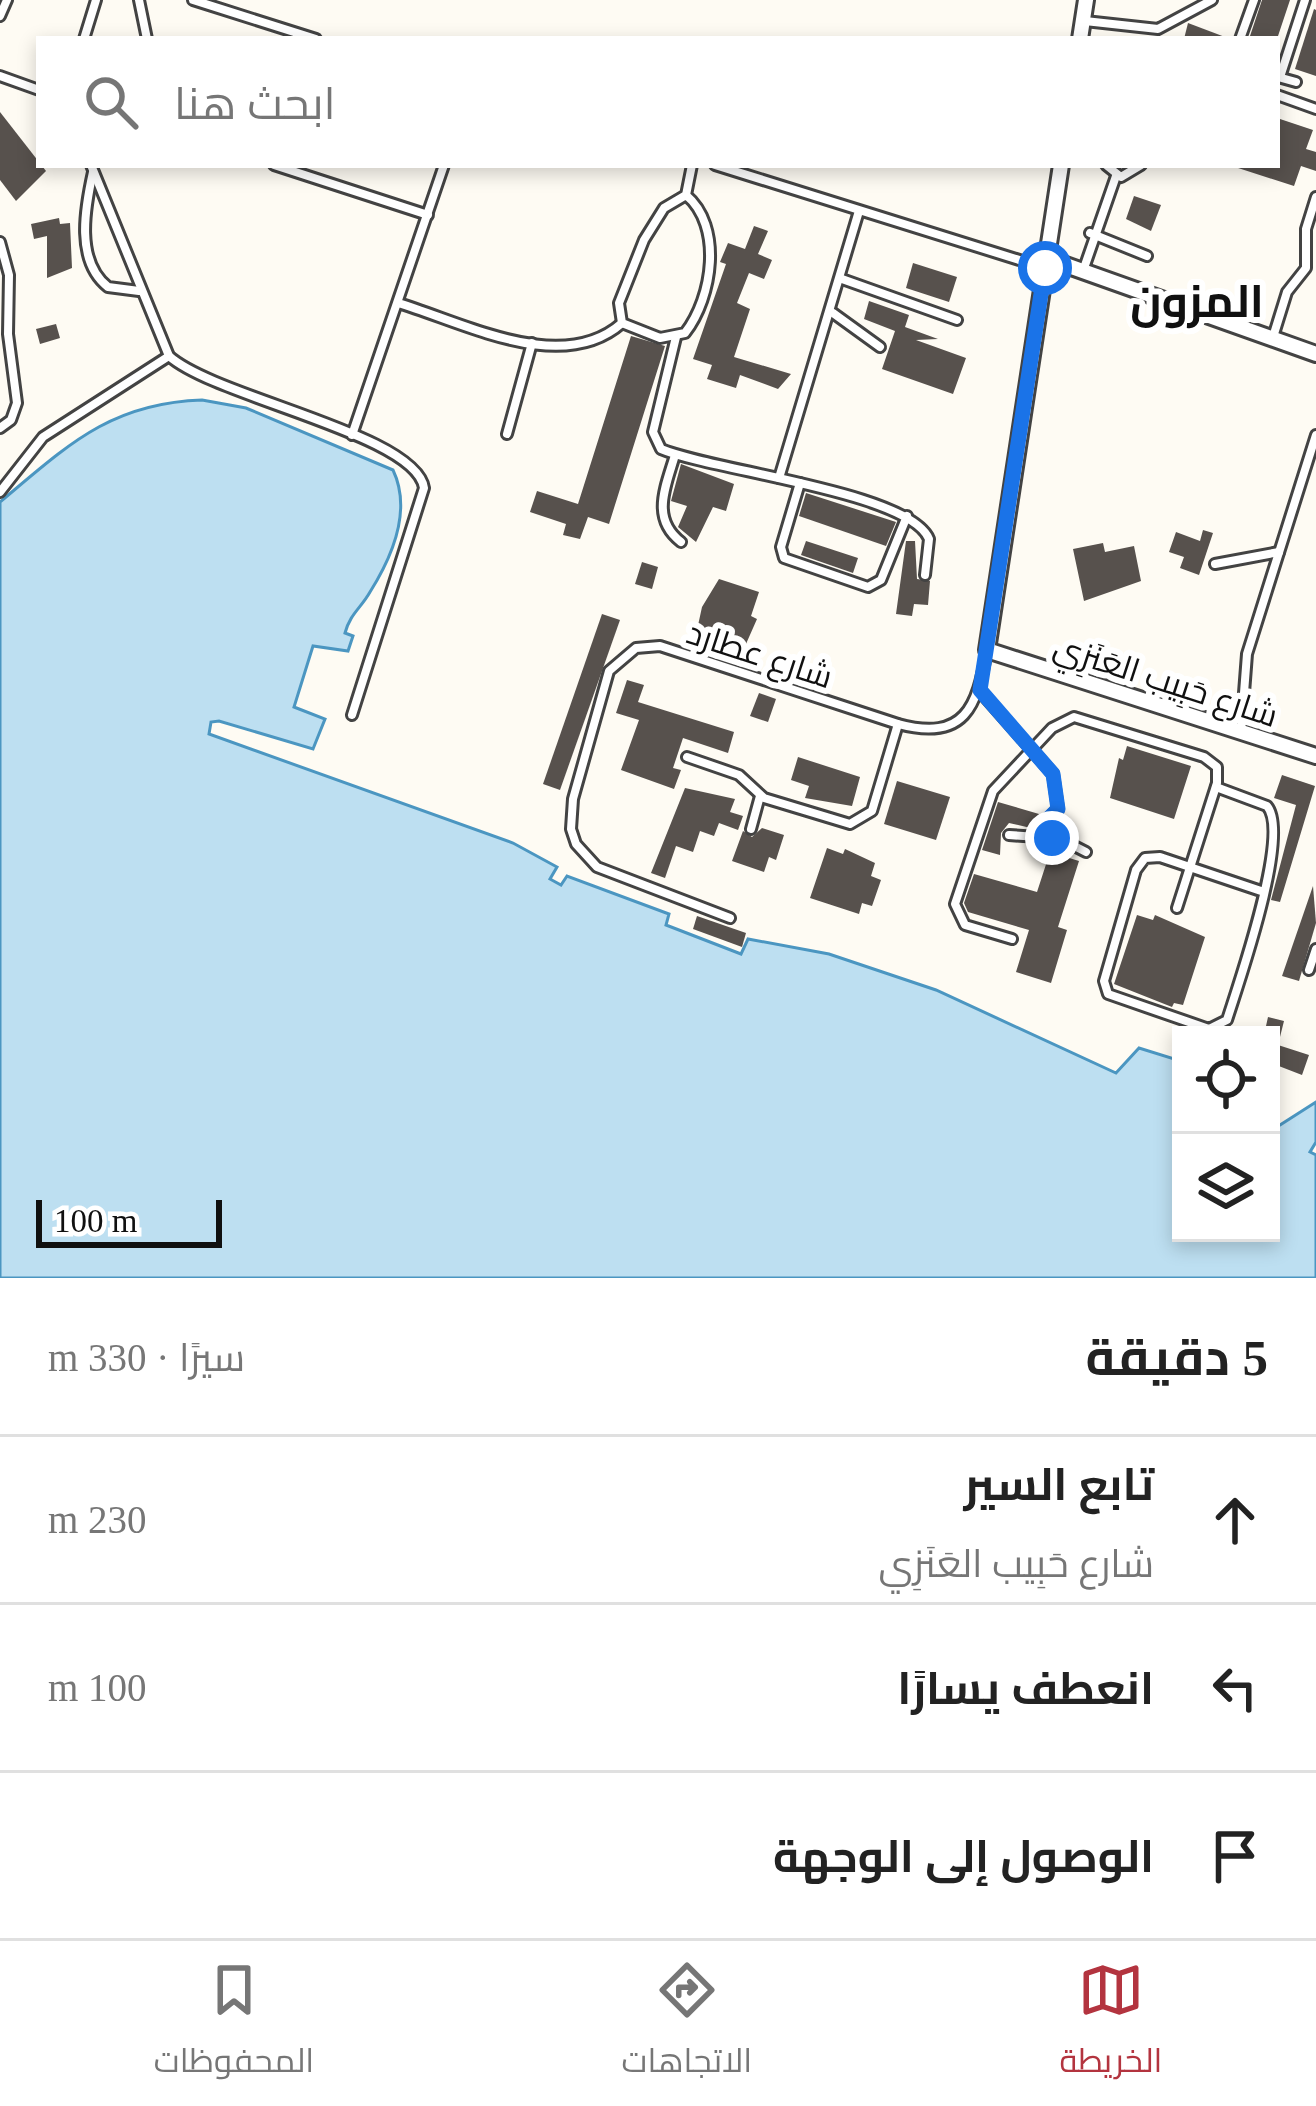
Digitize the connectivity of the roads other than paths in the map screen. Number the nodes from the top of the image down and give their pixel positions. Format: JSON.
{"nodes":[{"id":1,"x":7,"y":0,"type":"edge"},
{"id":2,"x":96,"y":0,"type":"edge"},
{"id":3,"x":139,"y":0,"type":"edge"},
{"id":4,"x":193,"y":0,"type":"edge"},
{"id":5,"x":1086,"y":0,"type":"edge"},
{"id":6,"x":1212,"y":0,"type":"edge"},
{"id":7,"x":1254,"y":0,"type":"edge"},
{"id":8,"x":1305,"y":0,"type":"edge"},
{"id":9,"x":0,"y":16,"type":"edge"},
{"id":10,"x":1083,"y":21,"type":"junction"},
{"id":11,"x":280,"y":27,"type":"junction"},
{"id":12,"x":85,"y":36,"type":"edge"},
{"id":13,"x":145,"y":36,"type":"edge"},
{"id":14,"x":276,"y":36,"type":"edge"},
{"id":15,"x":300,"y":36,"type":"edge"},
{"id":16,"x":1080,"y":36,"type":"edge"},
{"id":17,"x":1241,"y":36,"type":"edge"},
{"id":18,"x":1280,"y":71,"type":"edge"},
{"id":19,"x":0,"y":76,"type":"edge"},
{"id":20,"x":1280,"y":78,"type":"edge"},
{"id":21,"x":1296,"y":82,"type":"dead end"},
{"id":22,"x":36,"y":89,"type":"edge"},
{"id":23,"x":1280,"y":96,"type":"edge"},
{"id":24,"x":1316,"y":109,"type":"edge"},
{"id":25,"x":92,"y":168,"type":"edge"},
{"id":26,"x":283,"y":168,"type":"edge"},
{"id":27,"x":443,"y":168,"type":"edge"},
{"id":28,"x":691,"y":168,"type":"edge"},
{"id":29,"x":724,"y":168,"type":"edge"},
{"id":30,"x":1061,"y":168,"type":"edge"},
{"id":31,"x":1109,"y":168,"type":"edge"},
{"id":32,"x":1138,"y":168,"type":"edge"},
{"id":33,"x":1116,"y":176,"type":"junction"},
{"id":34,"x":686,"y":194,"type":"junction"},
{"id":35,"x":1316,"y":197,"type":"edge"},
{"id":36,"x":859,"y":211,"type":"junction"},
{"id":37,"x":428,"y":215,"type":"junction"},
{"id":38,"x":1093,"y":234,"type":"junction"},
{"id":39,"x":0,"y":242,"type":"edge"},
{"id":40,"x":1147,"y":256,"type":"dead end"},
{"id":41,"x":1045,"y":263,"type":"junction"},
{"id":42,"x":1083,"y":271,"type":"junction"},
{"id":43,"x":842,"y":279,"type":"junction"},
{"id":44,"x":139,"y":291,"type":"junction"},
{"id":45,"x":398,"y":303,"type":"junction"},
{"id":46,"x":832,"y":312,"type":"junction"},
{"id":47,"x":957,"y":320,"type":"dead end"},
{"id":48,"x":622,"y":323,"type":"junction"},
{"id":49,"x":676,"y":337,"type":"junction"},
{"id":50,"x":1273,"y":337,"type":"junction"},
{"id":51,"x":532,"y":343,"type":"junction"},
{"id":52,"x":880,"y":347,"type":"dead end"},
{"id":53,"x":1316,"y":354,"type":"edge"},
{"id":54,"x":169,"y":356,"type":"junction"},
{"id":55,"x":0,"y":428,"type":"edge"},
{"id":56,"x":507,"y":434,"type":"dead end"},
{"id":57,"x":352,"y":435,"type":"junction"},
{"id":58,"x":1316,"y":435,"type":"edge"},
{"id":59,"x":675,"y":454,"type":"junction"},
{"id":60,"x":779,"y":478,"type":"junction"},
{"id":61,"x":800,"y":483,"type":"junction"},
{"id":62,"x":0,"y":492,"type":"edge"},
{"id":63,"x":907,"y":516,"type":"junction"},
{"id":64,"x":681,"y":542,"type":"dead end"},
{"id":65,"x":1279,"y":552,"type":"junction"},
{"id":66,"x":1215,"y":564,"type":"dead end"},
{"id":67,"x":925,"y":575,"type":"dead end"},
{"id":68,"x":987,"y":650,"type":"junction"},
{"id":69,"x":980,"y":690,"type":"junction"},
{"id":70,"x":352,"y":715,"type":"dead end"},
{"id":71,"x":898,"y":724,"type":"junction"},
{"id":72,"x":1241,"y":732,"type":"junction"},
{"id":73,"x":1030,"y":749,"type":"junction"},
{"id":74,"x":1316,"y":756,"type":"edge"},
{"id":75,"x":687,"y":757,"type":"dead end"},
{"id":76,"x":1216,"y":788,"type":"junction"},
{"id":77,"x":760,"y":796,"type":"junction"},
{"id":78,"x":751,"y":829,"type":"dead end"},
{"id":79,"x":1009,"y":835,"type":"dead end"},
{"id":80,"x":1052,"y":838,"type":"junction"},
{"id":81,"x":1087,"y":852,"type":"dead end"},
{"id":82,"x":1190,"y":867,"type":"junction"},
{"id":83,"x":1264,"y":892,"type":"junction"},
{"id":84,"x":1177,"y":908,"type":"dead end"},
{"id":85,"x":730,"y":918,"type":"dead end"},
{"id":86,"x":1012,"y":940,"type":"dead end"},
{"id":87,"x":1316,"y":949,"type":"edge"},
{"id":88,"x":1309,"y":970,"type":"dead end"}],
"edges":[{"from":1,"to":9,"type":"lane"},
{"from":2,"to":12,"type":"lane"},
{"from":3,"to":13,"type":"lane"},
{"from":4,"to":11,"type":"lane"},
{"from":5,"to":10,"type":"street"},
{"from":6,"to":10,"type":"lane"},
{"from":7,"to":17,"type":"lane"},
{"from":8,"to":18,"type":"lane"},
{"from":10,"to":16,"type":"street"},
{"from":11,"to":14,"type":"lane"},
{"from":11,"to":15,"type":"lane"},
{"from":19,"to":22,"type":"lane"},
{"from":20,"to":21,"type":"lane"},
{"from":23,"to":24,"type":"lane"},
{"from":25,"to":44,"type":"lane"},
{"from":25,"to":44,"type":"lane"},
{"from":26,"to":37,"type":"lane"},
{"from":27,"to":37,"type":"lane"},
{"from":28,"to":34,"type":"lane"},
{"from":29,"to":36,"type":"lane"},
{"from":30,"to":41,"type":"street"},
{"from":31,"to":33,"type":"lane"},
{"from":32,"to":33,"type":"lane"},
{"from":33,"to":38,"type":"lane"},
{"from":34,"to":48,"type":"lane"},
{"from":34,"to":49,"type":"lane"},
{"from":35,"to":50,"type":"lane"},
{"from":36,"to":41,"type":"lane"},
{"from":36,"to":43,"type":"lane"},
{"from":37,"to":45,"type":"lane"},
{"from":38,"to":40,"type":"lane"},
{"from":38,"to":42,"type":"lane"},
{"from":39,"to":55,"type":"lane"},
{"from":41,"to":42,"type":"street"},
{"from":41,"to":68,"type":"street"},
{"from":42,"to":50,"type":"street"},
{"from":43,"to":46,"type":"lane"},
{"from":43,"to":47,"type":"lane"},
{"from":44,"to":54,"type":"lane"},
{"from":45,"to":51,"type":"lane"},
{"from":45,"to":57,"type":"lane"},
{"from":46,"to":52,"type":"lane"},
{"from":46,"to":60,"type":"lane"},
{"from":48,"to":49,"type":"lane"},
{"from":48,"to":51,"type":"lane"},
{"from":49,"to":59,"type":"lane"},
{"from":50,"to":53,"type":"street"},
{"from":51,"to":56,"type":"lane"},
{"from":54,"to":57,"type":"lane"},
{"from":54,"to":62,"type":"lane"},
{"from":57,"to":70,"type":"lane"},
{"from":58,"to":65,"type":"lane"},
{"from":59,"to":60,"type":"lane"},
{"from":59,"to":64,"type":"lane"},
{"from":60,"to":61,"type":"lane"},
{"from":61,"to":63,"type":"lane"},
{"from":61,"to":63,"type":"lane"},
{"from":63,"to":67,"type":"lane"},
{"from":65,"to":66,"type":"lane"},
{"from":65,"to":72,"type":"lane"},
{"from":68,"to":69,"type":"lane"},
{"from":68,"to":72,"type":"street","name":"شارع حَبِيب العَنَزِي"},
{"from":69,"to":71,"type":"lane","name":"شارع عطارد"},
{"from":69,"to":73,"type":"lane"},
{"from":71,"to":77,"type":"lane"},
{"from":71,"to":85,"type":"lane","name":"شارع عطارد"},
{"from":72,"to":74,"type":"street","name":"شارع حَبِيب العَنَزِي"},
{"from":73,"to":76,"type":"lane"},
{"from":73,"to":80,"type":"lane"},
{"from":73,"to":86,"type":"lane"},
{"from":75,"to":77,"type":"lane"},
{"from":76,"to":82,"type":"lane"},
{"from":76,"to":83,"type":"lane"},
{"from":77,"to":78,"type":"lane"},
{"from":79,"to":80,"type":"lane"},
{"from":80,"to":81,"type":"lane"},
{"from":82,"to":83,"type":"lane"},
{"from":82,"to":83,"type":"lane"},
{"from":82,"to":84,"type":"lane"},
{"from":87,"to":88,"type":"lane"}]}
